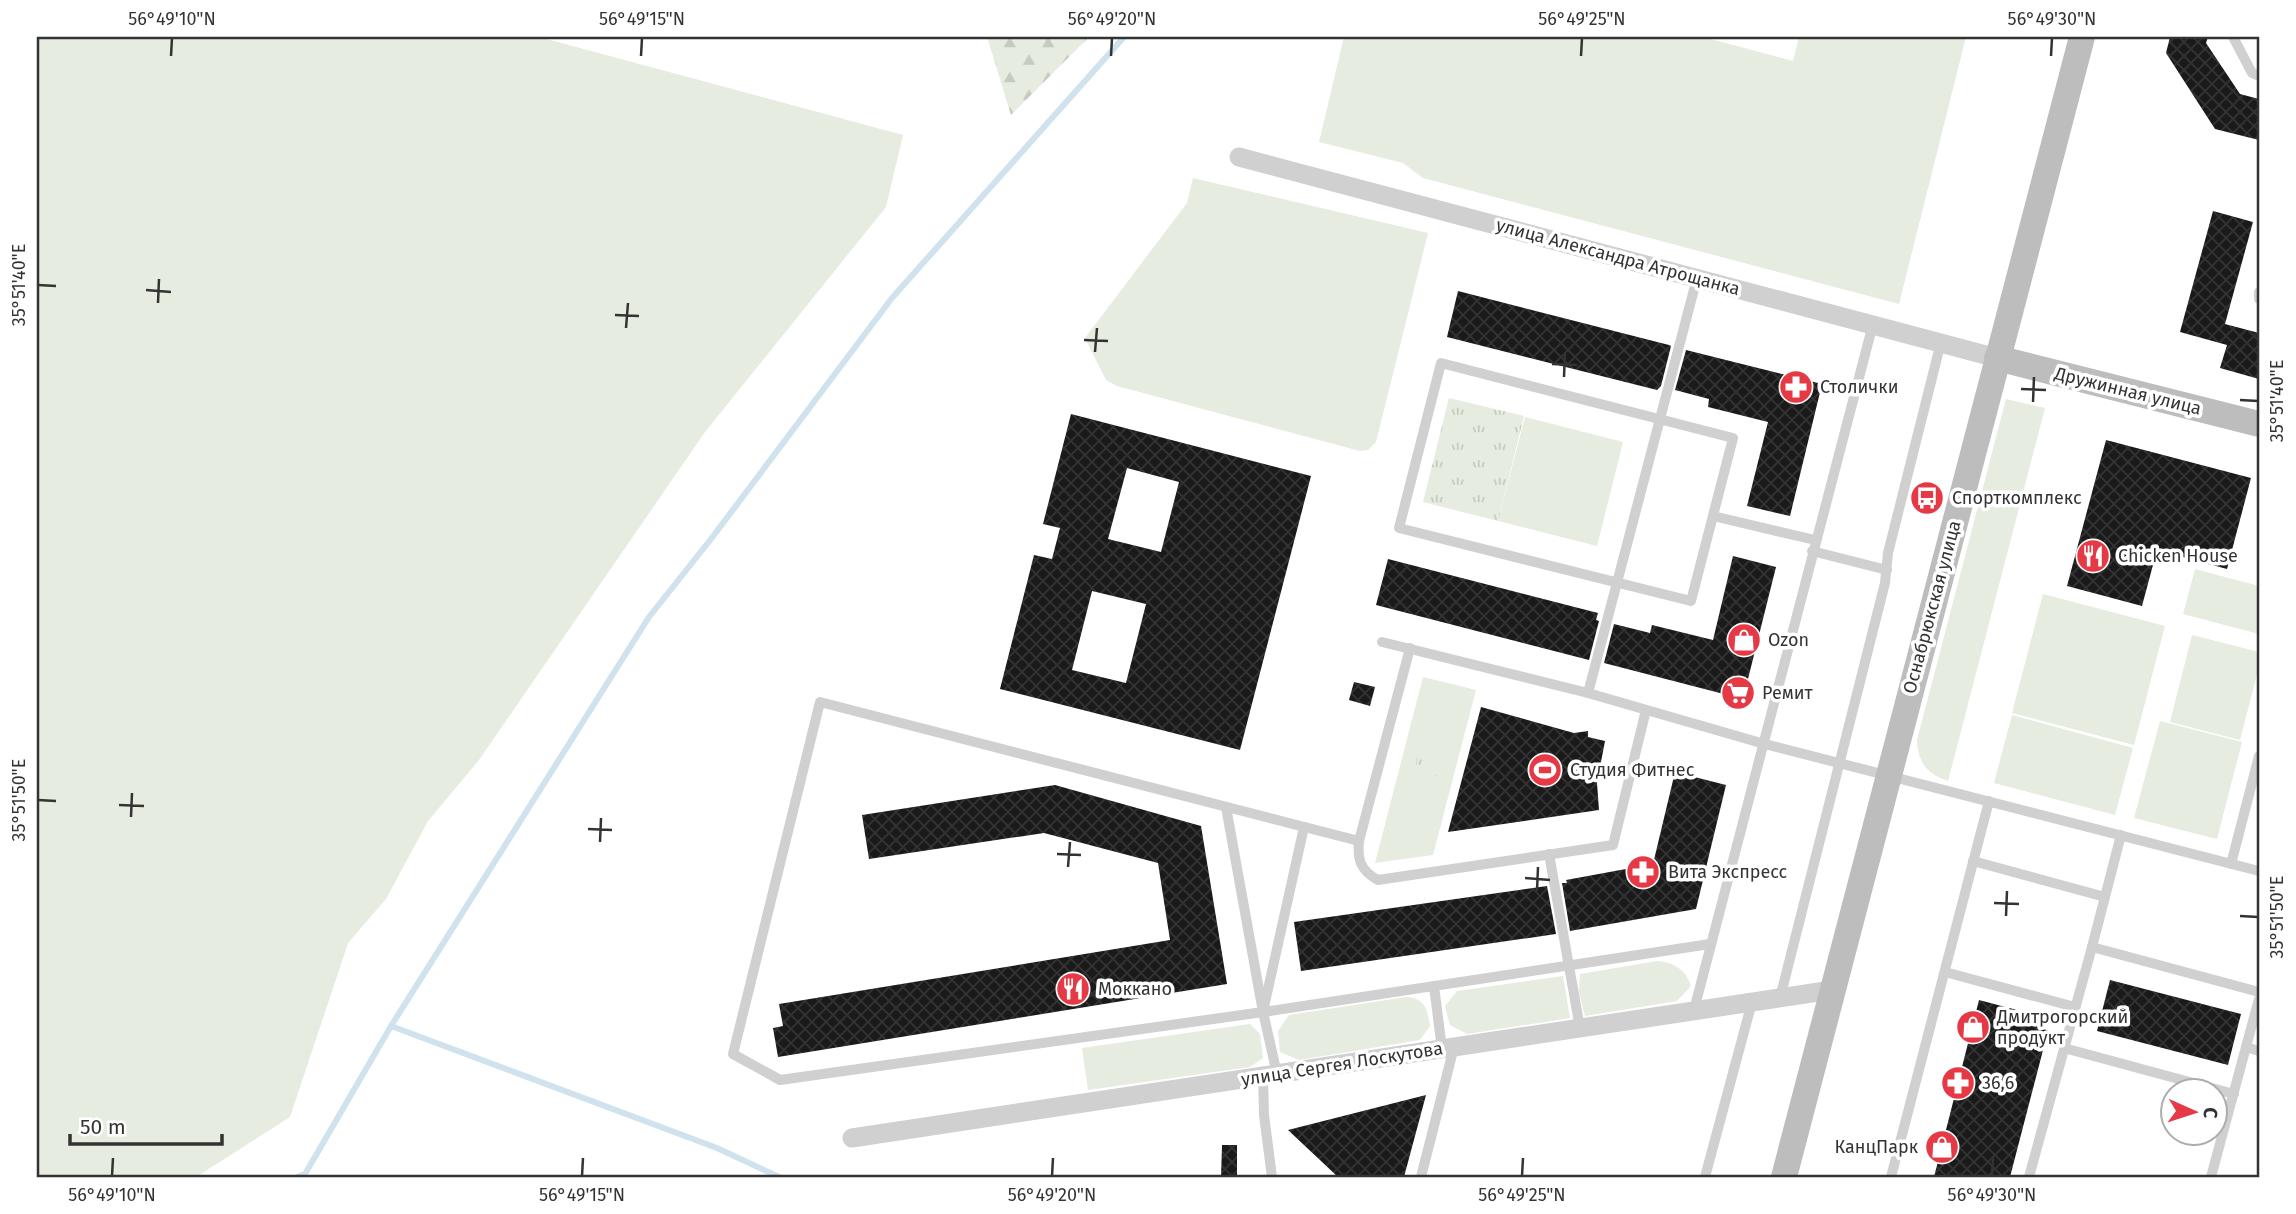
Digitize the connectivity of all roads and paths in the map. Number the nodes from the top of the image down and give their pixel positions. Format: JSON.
{"nodes":[{"id":1,"x":2081,"y":37,"type":"edge"},
{"id":2,"x":2232,"y":37,"type":"edge"},
{"id":3,"x":2259,"y":76,"type":"edge"},
{"id":4,"x":1239,"y":157,"type":"dead end"},
{"id":5,"x":1697,"y":278,"type":"junction"},
{"id":6,"x":2259,"y":292,"type":"edge"},
{"id":7,"x":2259,"y":299,"type":"edge"},
{"id":8,"x":1873,"y":324,"type":"junction"},
{"id":9,"x":1941,"y":342,"type":"junction"},
{"id":10,"x":1997,"y":358,"type":"junction"},
{"id":11,"x":1660,"y":419,"type":"junction"},
{"id":12,"x":2259,"y":424,"type":"edge"},
{"id":13,"x":1713,"y":516,"type":"junction"},
{"id":14,"x":1815,"y":540,"type":"junction"},
{"id":15,"x":1812,"y":551,"type":"junction"},
{"id":16,"x":1887,"y":570,"type":"junction"},
{"id":17,"x":1617,"y":583,"type":"junction"},
{"id":18,"x":1382,"y":642,"type":"dead end"},
{"id":19,"x":1410,"y":648,"type":"junction"},
{"id":20,"x":1588,"y":693,"type":"junction"},
{"id":21,"x":1646,"y":710,"type":"junction"},
{"id":22,"x":1761,"y":743,"type":"junction"},
{"id":23,"x":2259,"y":756,"type":"edge"},
{"id":24,"x":1839,"y":762,"type":"junction"},
{"id":25,"x":1889,"y":774,"type":"junction"},
{"id":26,"x":1989,"y":802,"type":"junction"},
{"id":27,"x":1226,"y":807,"type":"junction"},
{"id":28,"x":1304,"y":827,"type":"junction"},
{"id":29,"x":2121,"y":835,"type":"junction"},
{"id":30,"x":1359,"y":841,"type":"junction"},
{"id":31,"x":1549,"y":855,"type":"junction"},
{"id":32,"x":1973,"y":861,"type":"junction"},
{"id":33,"x":2231,"y":864,"type":"junction"},
{"id":34,"x":2259,"y":871,"type":"edge"},
{"id":35,"x":2105,"y":897,"type":"junction"},
{"id":36,"x":1710,"y":944,"type":"junction"},
{"id":37,"x":2091,"y":947,"type":"junction"},
{"id":38,"x":1569,"y":966,"type":"junction"},
{"id":39,"x":1945,"y":971,"type":"junction"},
{"id":40,"x":1434,"y":986,"type":"junction"},
{"id":41,"x":1832,"y":990,"type":"junction"},
{"id":42,"x":2259,"y":992,"type":"edge"},
{"id":43,"x":1780,"y":998,"type":"junction"},
{"id":44,"x":2259,"y":999,"type":"edge"},
{"id":45,"x":1752,"y":1002,"type":"junction"},
{"id":46,"x":2075,"y":1007,"type":"junction"},
{"id":47,"x":1693,"y":1010,"type":"junction"},
{"id":48,"x":1263,"y":1012,"type":"junction"},
{"id":49,"x":1580,"y":1028,"type":"junction"},
{"id":50,"x":2246,"y":1047,"type":"junction"},
{"id":51,"x":1448,"y":1048,"type":"junction"},
{"id":52,"x":2063,"y":1048,"type":"junction"},
{"id":53,"x":2259,"y":1051,"type":"edge"},
{"id":54,"x":1270,"y":1075,"type":"junction"},
{"id":55,"x":2234,"y":1094,"type":"junction"},
{"id":56,"x":852,"y":1138,"type":"dead end"},
{"id":57,"x":1272,"y":1177,"type":"edge"},
{"id":58,"x":1421,"y":1177,"type":"edge"},
{"id":59,"x":1705,"y":1177,"type":"edge"},
{"id":60,"x":1784,"y":1177,"type":"edge"},
{"id":61,"x":1891,"y":1177,"type":"edge"},
{"id":62,"x":2029,"y":1177,"type":"edge"},
{"id":63,"x":2211,"y":1177,"type":"edge"}],
"edges":[{"from":1,"to":10,"type":"street","name":"Оснабрюкская улица"},
{"from":2,"to":3,"type":"lane"},
{"from":4,"to":5,"type":"street","name":"улица Александра Атрощанка"},
{"from":5,"to":8,"type":"street","name":"улица Александра Атрощанка"},
{"from":5,"to":11,"type":"lane"},
{"from":6,"to":7,"type":"lane"},
{"from":8,"to":9,"type":"street","name":"улица Александра Атрощанка"},
{"from":8,"to":14,"type":"lane"},
{"from":9,"to":10,"type":"street","name":"улица Александра Атрощанка"},
{"from":9,"to":16,"type":"lane"},
{"from":10,"to":12,"type":"street","name":"Дружинная улица"},
{"from":10,"to":25,"type":"street","name":"Оснабрюкская улица"},
{"from":11,"to":13,"type":"lane"},
{"from":11,"to":17,"type":"lane"},
{"from":11,"to":17,"type":"lane"},
{"from":13,"to":14,"type":"lane"},
{"from":13,"to":17,"type":"lane"},
{"from":14,"to":15,"type":"lane"},
{"from":15,"to":16,"type":"lane"},
{"from":15,"to":22,"type":"lane"},
{"from":16,"to":24,"type":"lane"},
{"from":17,"to":20,"type":"lane"},
{"from":18,"to":19,"type":"lane"},
{"from":19,"to":20,"type":"lane"},
{"from":19,"to":30,"type":"lane"},
{"from":20,"to":21,"type":"lane"},
{"from":21,"to":22,"type":"lane"},
{"from":21,"to":31,"type":"lane"},
{"from":22,"to":24,"type":"lane"},
{"from":22,"to":36,"type":"lane"},
{"from":23,"to":33,"type":"lane"},
{"from":24,"to":25,"type":"lane"},
{"from":24,"to":43,"type":"lane"},
{"from":25,"to":26,"type":"lane"},
{"from":25,"to":41,"type":"street","name":"Оснабрюкская улица"},
{"from":26,"to":29,"type":"lane"},
{"from":26,"to":32,"type":"lane"},
{"from":27,"to":28,"type":"lane"},
{"from":27,"to":48,"type":"lane"},
{"from":27,"to":48,"type":"lane"},
{"from":28,"to":30,"type":"lane"},
{"from":28,"to":48,"type":"lane"},
{"from":29,"to":33,"type":"lane"},
{"from":29,"to":35,"type":"lane"},
{"from":30,"to":31,"type":"lane"},
{"from":31,"to":38,"type":"lane"},
{"from":32,"to":35,"type":"lane"},
{"from":32,"to":39,"type":"lane"},
{"from":33,"to":34,"type":"lane"},
{"from":35,"to":37,"type":"lane"},
{"from":36,"to":38,"type":"lane"},
{"from":36,"to":47,"type":"lane"},
{"from":37,"to":42,"type":"lane"},
{"from":37,"to":46,"type":"lane"},
{"from":38,"to":40,"type":"lane"},
{"from":38,"to":49,"type":"lane"},
{"from":39,"to":46,"type":"lane"},
{"from":39,"to":61,"type":"lane"},
{"from":40,"to":48,"type":"lane"},
{"from":40,"to":51,"type":"lane"},
{"from":41,"to":43,"type":"street","name":"улица Сергея Лоскутова"},
{"from":41,"to":60,"type":"street","name":"Оснабрюкская улица"},
{"from":43,"to":45,"type":"street","name":"улица Сергея Лоскутова"},
{"from":44,"to":50,"type":"lane"},
{"from":45,"to":47,"type":"street","name":"улица Сергея Лоскутова"},
{"from":45,"to":59,"type":"lane"},
{"from":46,"to":52,"type":"lane"},
{"from":47,"to":49,"type":"street","name":"улица Сергея Лоскутова"},
{"from":48,"to":54,"type":"lane"},
{"from":49,"to":51,"type":"street","name":"улица Сергея Лоскутова"},
{"from":50,"to":53,"type":"lane"},
{"from":50,"to":55,"type":"lane"},
{"from":51,"to":54,"type":"street","name":"улица Сергея Лоскутова"},
{"from":51,"to":58,"type":"lane"},
{"from":52,"to":55,"type":"lane"},
{"from":52,"to":62,"type":"lane"},
{"from":54,"to":56,"type":"street","name":"улица Сергея Лоскутова"},
{"from":54,"to":57,"type":"lane"},
{"from":55,"to":63,"type":"lane"}]}
